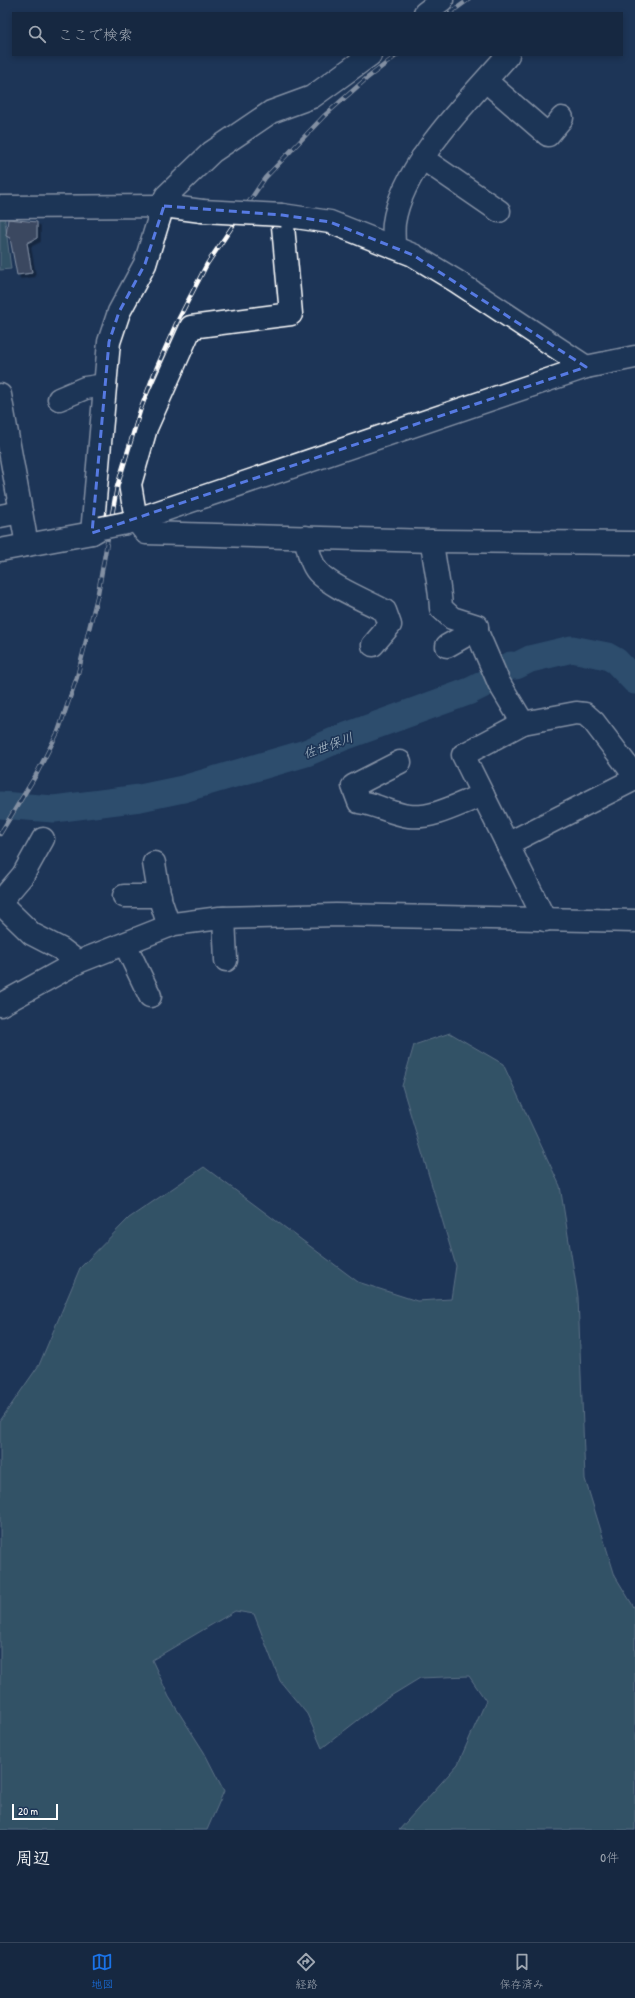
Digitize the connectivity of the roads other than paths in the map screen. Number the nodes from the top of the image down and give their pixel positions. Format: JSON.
{"nodes":[{"id":1,"x":442,"y":0,"type":"edge"},
{"id":2,"x":426,"y":12,"type":"edge"},
{"id":3,"x":369,"y":56,"type":"edge"},
{"id":4,"x":507,"y":56,"type":"edge"},
{"id":5,"x":486,"y":81,"type":"junction"},
{"id":6,"x":562,"y":118,"type":"dead end"},
{"id":7,"x":422,"y":158,"type":"junction"},
{"id":8,"x":164,"y":206,"type":"junction"},
{"id":9,"x":0,"y":207,"type":"edge"},
{"id":10,"x":499,"y":211,"type":"dead end"},
{"id":11,"x":282,"y":214,"type":"junction"},
{"id":12,"x":394,"y":247,"type":"junction"},
{"id":13,"x":630,"y":361,"type":"edge"},
{"id":14,"x":586,"y":368,"type":"junction"},
{"id":15,"x":105,"y":385,"type":"junction"},
{"id":16,"x":0,"y":395,"type":"edge"},
{"id":17,"x":59,"y":399,"type":"dead end"},
{"id":18,"x":2,"y":420,"type":"edge"},
{"id":19,"x":5,"y":452,"type":"edge"},
{"id":20,"x":8,"y":483,"type":"edge"},
{"id":21,"x":10,"y":514,"type":"edge"},
{"id":22,"x":131,"y":521,"type":"junction"},
{"id":23,"x":96,"y":530,"type":"junction"},
{"id":24,"x":305,"y":537,"type":"junction"},
{"id":25,"x":432,"y":541,"type":"junction"},
{"id":26,"x":635,"y":544,"type":"edge"},
{"id":27,"x":26,"y":545,"type":"junction"},
{"id":28,"x":0,"y":550,"type":"edge"},
{"id":29,"x":477,"y":631,"type":"junction"},
{"id":30,"x":373,"y":645,"type":"dead end"},
{"id":31,"x":447,"y":646,"type":"dead end"},
{"id":32,"x":523,"y":723,"type":"junction"},
{"id":33,"x":400,"y":762,"type":"dead end"},
{"id":34,"x":635,"y":777,"type":"edge"},
{"id":35,"x":483,"y":795,"type":"junction"},
{"id":36,"x":43,"y":839,"type":"dead end"},
{"id":37,"x":507,"y":844,"type":"junction"},
{"id":38,"x":154,"y":864,"type":"dead end"},
{"id":39,"x":124,"y":896,"type":"dead end"},
{"id":40,"x":160,"y":896,"type":"junction"},
{"id":41,"x":0,"y":903,"type":"edge"},
{"id":42,"x":224,"y":918,"type":"junction"},
{"id":43,"x":545,"y":920,"type":"junction"},
{"id":44,"x":635,"y":921,"type":"edge"},
{"id":45,"x":169,"y":926,"type":"junction"},
{"id":46,"x":125,"y":944,"type":"junction"},
{"id":47,"x":226,"y":960,"type":"dead end"},
{"id":48,"x":78,"y":962,"type":"junction"},
{"id":49,"x":151,"y":989,"type":"dead end"},
{"id":50,"x":0,"y":1005,"type":"edge"}],
"edges":[{"from":1,"to":2,"type":"street"},
{"from":3,"to":8,"type":"street"},
{"from":4,"to":5,"type":"street"},
{"from":5,"to":6,"type":"street"},
{"from":5,"to":7,"type":"street"},
{"from":7,"to":10,"type":"street"},
{"from":7,"to":12,"type":"street"},
{"from":8,"to":9,"type":"street"},
{"from":8,"to":11,"type":"street","bridge":true},
{"from":8,"to":15,"type":"street"},
{"from":11,"to":12,"type":"street"},
{"from":11,"to":22,"type":"street"},
{"from":12,"to":14,"type":"street"},
{"from":13,"to":14,"type":"street"},
{"from":14,"to":22,"type":"street"},
{"from":15,"to":17,"type":"street"},
{"from":15,"to":23,"type":"street"},
{"from":16,"to":18,"type":"street"},
{"from":18,"to":19,"type":"street"},
{"from":19,"to":20,"type":"street"},
{"from":20,"to":21,"type":"street"},
{"from":21,"to":27,"type":"street"},
{"from":22,"to":23,"type":"street","bridge":true},
{"from":22,"to":24,"type":"street"},
{"from":23,"to":27,"type":"street"},
{"from":24,"to":25,"type":"street"},
{"from":24,"to":30,"type":"street"},
{"from":25,"to":26,"type":"street"},
{"from":25,"to":29,"type":"street"},
{"from":27,"to":28,"type":"street"},
{"from":29,"to":31,"type":"street"},
{"from":29,"to":32,"type":"street"},
{"from":32,"to":34,"type":"street"},
{"from":32,"to":35,"type":"street"},
{"from":33,"to":35,"type":"street"},
{"from":34,"to":37,"type":"street"},
{"from":35,"to":37,"type":"street"},
{"from":36,"to":41,"type":"street"},
{"from":37,"to":43,"type":"street"},
{"from":38,"to":40,"type":"street"},
{"from":39,"to":40,"type":"street"},
{"from":40,"to":45,"type":"street"},
{"from":41,"to":48,"type":"street"},
{"from":42,"to":43,"type":"street"},
{"from":42,"to":45,"type":"street"},
{"from":42,"to":47,"type":"street"},
{"from":43,"to":44,"type":"street"},
{"from":45,"to":46,"type":"street"},
{"from":46,"to":48,"type":"street"},
{"from":46,"to":49,"type":"street"},
{"from":48,"to":50,"type":"street"}]}
